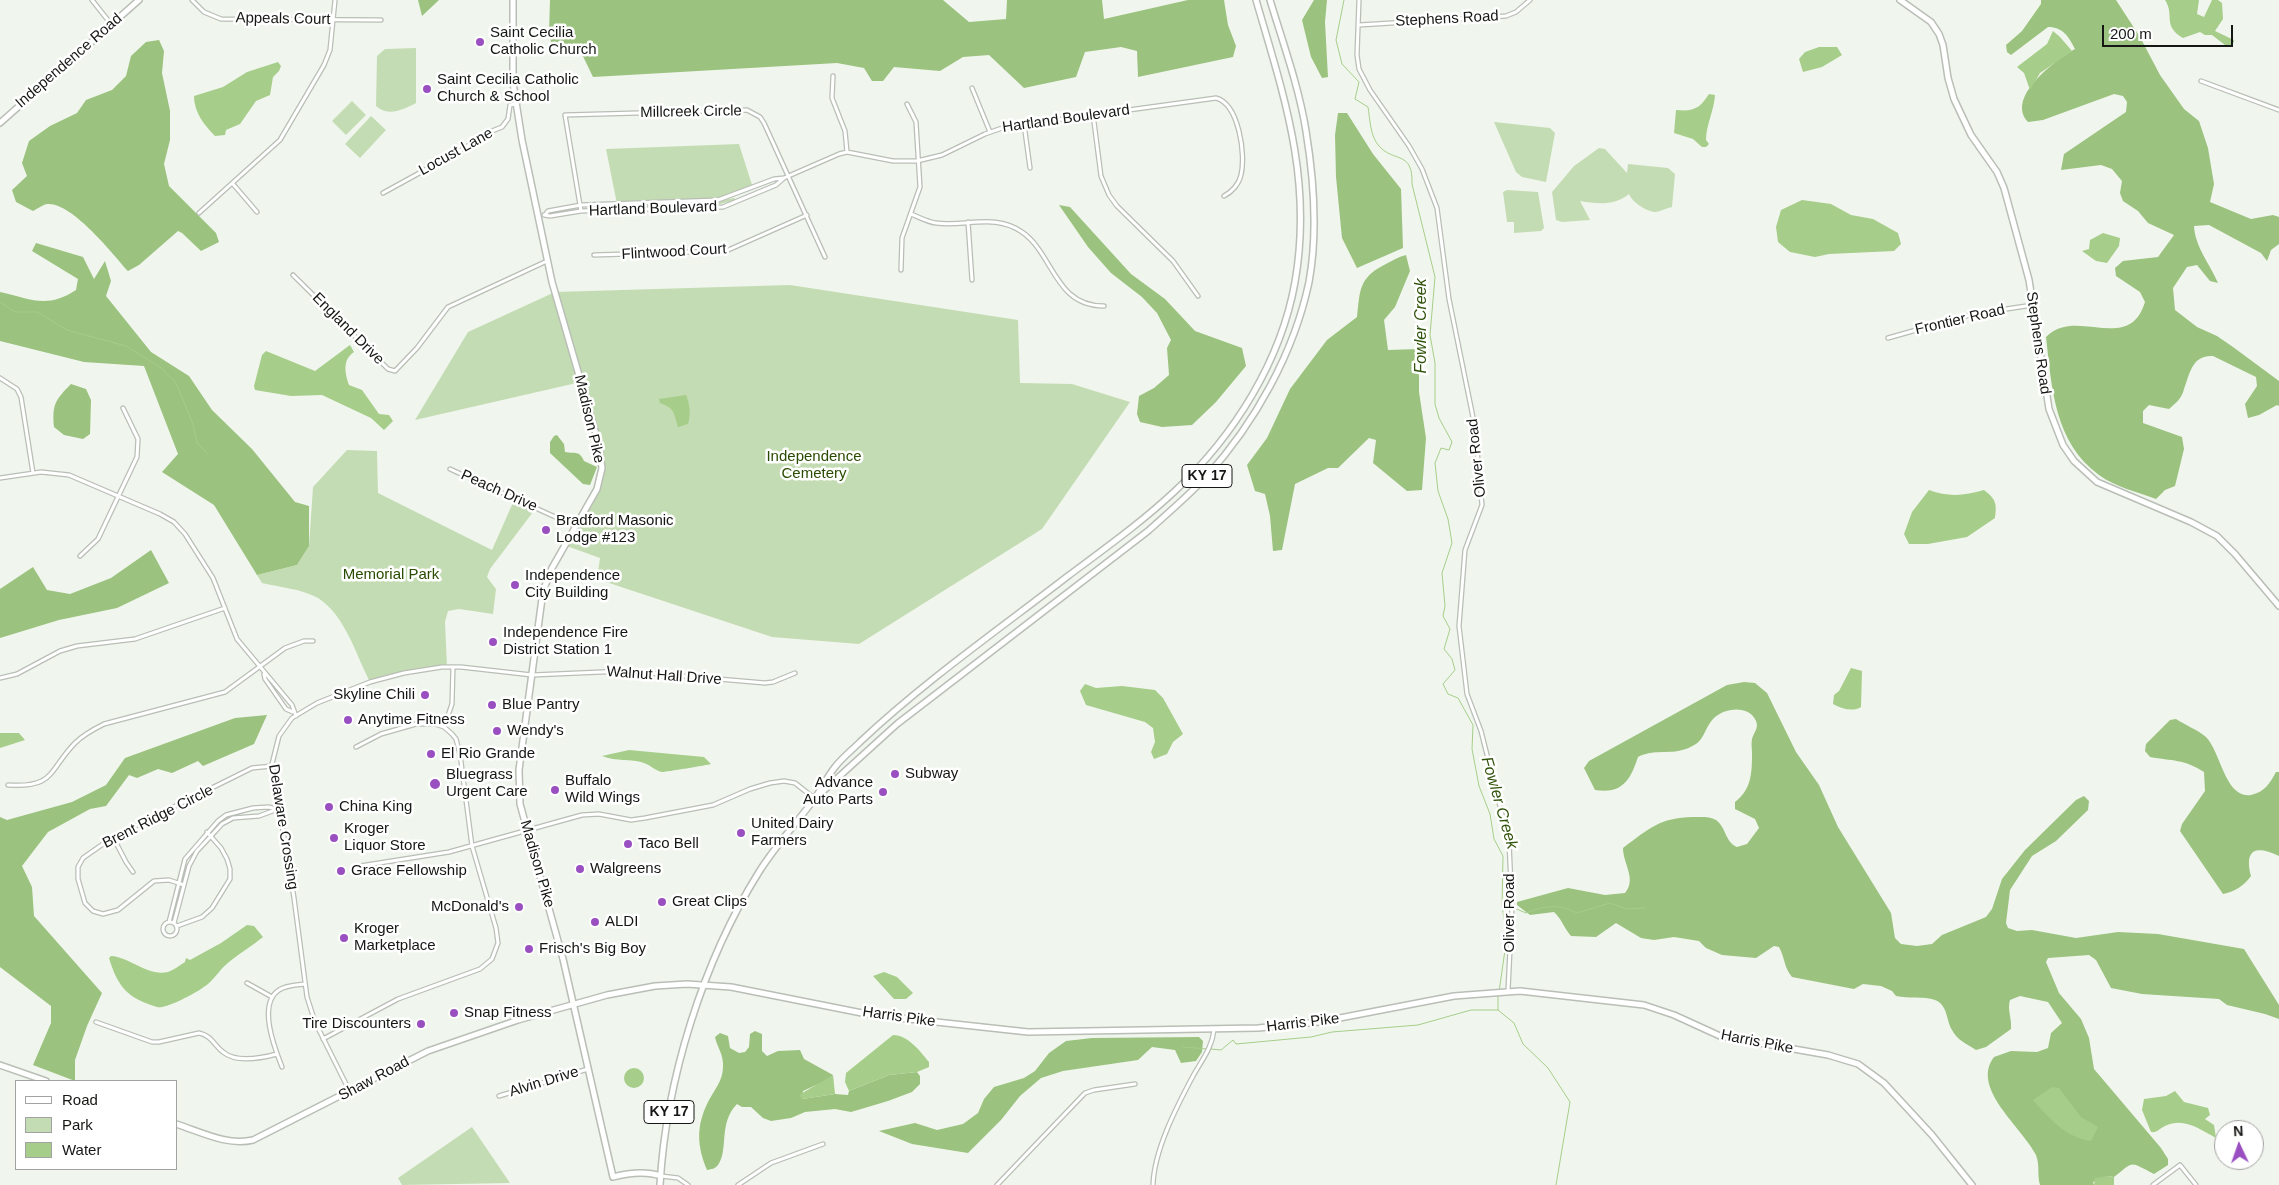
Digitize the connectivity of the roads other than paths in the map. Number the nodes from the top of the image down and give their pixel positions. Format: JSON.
{"nodes":[{"id":1,"x":92,"y":0,"type":"edge"},
{"id":2,"x":139,"y":0,"type":"edge"},
{"id":3,"x":192,"y":0,"type":"edge"},
{"id":4,"x":334,"y":0,"type":"edge"},
{"id":5,"x":513,"y":0,"type":"edge"},
{"id":6,"x":1256,"y":0,"type":"edge"},
{"id":7,"x":1270,"y":0,"type":"edge"},
{"id":8,"x":1359,"y":0,"type":"edge"},
{"id":9,"x":1530,"y":0,"type":"edge"},
{"id":10,"x":1900,"y":0,"type":"edge"},
{"id":11,"x":334,"y":20,"type":"junction"},
{"id":12,"x":381,"y":20,"type":"dead end"},
{"id":13,"x":111,"y":24,"type":"junction"},
{"id":14,"x":1359,"y":25,"type":"junction"},
{"id":15,"x":833,"y":76,"type":"dead end"},
{"id":16,"x":2202,"y":81,"type":"dead end"},
{"id":17,"x":972,"y":88,"type":"dead end"},
{"id":18,"x":516,"y":104,"type":"junction"},
{"id":19,"x":907,"y":104,"type":"dead end"},
{"id":20,"x":2279,"y":110,"type":"edge"},
{"id":21,"x":1093,"y":114,"type":"junction"},
{"id":22,"x":0,"y":123,"type":"edge"},
{"id":23,"x":1024,"y":124,"type":"junction"},
{"id":24,"x":990,"y":132,"type":"junction"},
{"id":25,"x":847,"y":152,"type":"junction"},
{"id":26,"x":918,"y":161,"type":"junction"},
{"id":27,"x":1030,"y":168,"type":"dead end"},
{"id":28,"x":789,"y":176,"type":"junction"},
{"id":29,"x":784,"y":178,"type":"junction"},
{"id":30,"x":232,"y":184,"type":"junction"},
{"id":31,"x":383,"y":193,"type":"dead end"},
{"id":32,"x":1224,"y":196,"type":"dead end"},
{"id":33,"x":580,"y":205,"type":"junction"},
{"id":34,"x":582,"y":211,"type":"junction"},
{"id":35,"x":257,"y":212,"type":"dead end"},
{"id":36,"x":199,"y":213,"type":"dead end"},
{"id":37,"x":911,"y":214,"type":"junction"},
{"id":38,"x":544,"y":215,"type":"junction"},
{"id":39,"x":807,"y":215,"type":"junction"},
{"id":40,"x":538,"y":216,"type":"junction"},
{"id":41,"x":968,"y":222,"type":"junction"},
{"id":42,"x":594,"y":255,"type":"dead end"},
{"id":43,"x":825,"y":257,"type":"dead end"},
{"id":44,"x":547,"y":261,"type":"junction"},
{"id":45,"x":901,"y":270,"type":"dead end"},
{"id":46,"x":293,"y":275,"type":"dead end"},
{"id":47,"x":972,"y":280,"type":"dead end"},
{"id":48,"x":1198,"y":296,"type":"dead end"},
{"id":49,"x":2033,"y":305,"type":"junction"},
{"id":50,"x":1104,"y":306,"type":"dead end"},
{"id":51,"x":1888,"y":338,"type":"dead end"},
{"id":52,"x":0,"y":378,"type":"edge"},
{"id":53,"x":123,"y":408,"type":"dead end"},
{"id":54,"x":450,"y":469,"type":"dead end"},
{"id":55,"x":33,"y":473,"type":"junction"},
{"id":56,"x":0,"y":478,"type":"edge"},
{"id":57,"x":118,"y":495,"type":"junction"},
{"id":58,"x":576,"y":526,"type":"junction"},
{"id":59,"x":80,"y":556,"type":"dead end"},
{"id":60,"x":2279,"y":606,"type":"edge"},
{"id":61,"x":225,"y":608,"type":"junction"},
{"id":62,"x":313,"y":641,"type":"dead end"},
{"id":63,"x":453,"y":667,"type":"junction"},
{"id":64,"x":259,"y":668,"type":"junction"},
{"id":65,"x":795,"y":673,"type":"dead end"},
{"id":66,"x":264,"y":674,"type":"junction"},
{"id":67,"x":532,"y":675,"type":"junction"},
{"id":68,"x":0,"y":678,"type":"edge"},
{"id":69,"x":295,"y":714,"type":"junction"},
{"id":70,"x":444,"y":727,"type":"junction"},
{"id":71,"x":356,"y":747,"type":"dead end"},
{"id":72,"x":272,"y":766,"type":"junction"},
{"id":73,"x":8,"y":785,"type":"dead end"},
{"id":74,"x":815,"y":798,"type":"junction"},
{"id":75,"x":278,"y":809,"type":"junction"},
{"id":76,"x":527,"y":830,"type":"junction"},
{"id":77,"x":207,"y":832,"type":"junction"},
{"id":78,"x":211,"y":836,"type":"junction"},
{"id":79,"x":113,"y":837,"type":"junction"},
{"id":80,"x":472,"y":846,"type":"junction"},
{"id":81,"x":360,"y":866,"type":"dead end"},
{"id":82,"x":133,"y":872,"type":"dead end"},
{"id":83,"x":179,"y":883,"type":"junction"},
{"id":84,"x":184,"y":885,"type":"junction"},
{"id":85,"x":172,"y":922,"type":"junction"},
{"id":86,"x":177,"y":926,"type":"junction"},
{"id":87,"x":247,"y":983,"type":"dead end"},
{"id":88,"x":305,"y":984,"type":"junction"},
{"id":89,"x":704,"y":984,"type":"junction"},
{"id":90,"x":1508,"y":991,"type":"junction"},
{"id":91,"x":272,"y":997,"type":"junction"},
{"id":92,"x":574,"y":1005,"type":"junction"},
{"id":93,"x":96,"y":1022,"type":"dead end"},
{"id":94,"x":1214,"y":1030,"type":"junction"},
{"id":95,"x":323,"y":1039,"type":"junction"},
{"id":96,"x":277,"y":1054,"type":"junction"},
{"id":97,"x":0,"y":1065,"type":"edge"},
{"id":98,"x":282,"y":1066,"type":"dead end"},
{"id":99,"x":588,"y":1069,"type":"junction"},
{"id":100,"x":43,"y":1080,"type":"edge"},
{"id":101,"x":1135,"y":1084,"type":"dead end"},
{"id":102,"x":350,"y":1092,"type":"junction"},
{"id":103,"x":499,"y":1096,"type":"dead end"},
{"id":104,"x":178,"y":1125,"type":"edge"},
{"id":105,"x":823,"y":1144,"type":"dead end"},
{"id":106,"x":660,"y":1176,"type":"junction"},
{"id":107,"x":660,"y":1185,"type":"edge"},
{"id":108,"x":688,"y":1185,"type":"edge"},
{"id":109,"x":738,"y":1185,"type":"edge"},
{"id":110,"x":997,"y":1185,"type":"edge"},
{"id":111,"x":1153,"y":1185,"type":"edge"},
{"id":112,"x":1972,"y":1185,"type":"edge"},
{"id":113,"x":2154,"y":1185,"type":"edge"},
{"id":114,"x":2196,"y":1185,"type":"edge"}],
"edges":[{"from":1,"to":13,"type":"street"},
{"from":2,"to":13,"type":"main road","name":"Independence Road"},
{"from":3,"to":11,"type":"street","name":"Appeals Court"},
{"from":4,"to":11,"type":"street"},
{"from":5,"to":18,"type":"main road","name":"Madison Pike"},
{"from":6,"to":74,"type":"main road","number":"KY 17"},
{"from":7,"to":74,"type":"main road","number":"KY 17"},
{"from":8,"to":14,"type":"street","name":"Oliver Road"},
{"from":9,"to":14,"type":"street","name":"Stephens Road"},
{"from":10,"to":49,"type":"main road","name":"Stephens Road"},
{"from":11,"to":12,"type":"street","name":"Appeals Court"},
{"from":11,"to":30,"type":"street"},
{"from":13,"to":22,"type":"main road","name":"Independence Road"},
{"from":14,"to":90,"type":"street","name":"Oliver Road"},
{"from":15,"to":25,"type":"street"},
{"from":16,"to":20,"type":"street"},
{"from":17,"to":24,"type":"street"},
{"from":18,"to":31,"type":"street","name":"Locust Lane"},
{"from":18,"to":40,"type":"main road","name":"Madison Pike"},
{"from":19,"to":26,"type":"street"},
{"from":21,"to":23,"type":"street","name":"Hartland Boulevard"},
{"from":21,"to":32,"type":"street","name":"Hartland Boulevard"},
{"from":21,"to":48,"type":"street"},
{"from":23,"to":24,"type":"street","name":"Hartland Boulevard"},
{"from":23,"to":27,"type":"street"},
{"from":24,"to":26,"type":"street","name":"Hartland Boulevard"},
{"from":25,"to":26,"type":"street","name":"Hartland Boulevard"},
{"from":25,"to":28,"type":"street","name":"Hartland Boulevard"},
{"from":26,"to":37,"type":"street"},
{"from":28,"to":29,"type":"street","name":"Hartland Boulevard"},
{"from":28,"to":33,"type":"street","name":"Millcreek Circle"},
{"from":28,"to":39,"type":"street","name":"Millcreek Circle"},
{"from":29,"to":33,"type":"street","name":"Hartland Boulevard"},
{"from":29,"to":34,"type":"street","name":"Hartland Boulevard"},
{"from":30,"to":35,"type":"street"},
{"from":30,"to":36,"type":"street"},
{"from":33,"to":34,"type":"street","name":"Millcreek Circle"},
{"from":33,"to":38,"type":"street","name":"Hartland Boulevard"},
{"from":34,"to":38,"type":"street","name":"Hartland Boulevard"},
{"from":37,"to":41,"type":"street"},
{"from":37,"to":45,"type":"street"},
{"from":38,"to":40,"type":"street","name":"Hartland Boulevard"},
{"from":39,"to":42,"type":"street","name":"Flintwood Court"},
{"from":39,"to":43,"type":"street","name":"Millcreek Circle"},
{"from":40,"to":44,"type":"main road","name":"Madison Pike"},
{"from":41,"to":47,"type":"street"},
{"from":41,"to":50,"type":"street"},
{"from":44,"to":46,"type":"street","name":"England Drive"},
{"from":44,"to":58,"type":"main road","name":"Madison Pike"},
{"from":49,"to":51,"type":"street","name":"Frontier Road"},
{"from":49,"to":60,"type":"main road","name":"Stephens Road"},
{"from":52,"to":55,"type":"street"},
{"from":53,"to":57,"type":"street"},
{"from":54,"to":58,"type":"street","name":"Peach Drive"},
{"from":55,"to":56,"type":"street"},
{"from":55,"to":57,"type":"street"},
{"from":57,"to":59,"type":"street"},
{"from":57,"to":61,"type":"street"},
{"from":58,"to":67,"type":"main road","name":"Madison Pike"},
{"from":61,"to":64,"type":"street"},
{"from":61,"to":68,"type":"street"},
{"from":62,"to":64,"type":"street"},
{"from":63,"to":67,"type":"street","name":"Delaware Crossing"},
{"from":63,"to":69,"type":"street","name":"Delaware Crossing"},
{"from":63,"to":70,"type":"street"},
{"from":64,"to":66,"type":"street"},
{"from":64,"to":73,"type":"street"},
{"from":65,"to":67,"type":"street","name":"Walnut Hall Drive"},
{"from":66,"to":69,"type":"street"},
{"from":66,"to":69,"type":"street"},
{"from":67,"to":76,"type":"main road","name":"Madison Pike"},
{"from":69,"to":72,"type":"street","name":"Delaware Crossing"},
{"from":70,"to":71,"type":"street"},
{"from":70,"to":80,"type":"street"},
{"from":72,"to":75,"type":"street","name":"Delaware Crossing"},
{"from":72,"to":79,"type":"street","name":"Brent Ridge Circle"},
{"from":74,"to":76,"type":"street"},
{"from":74,"to":89,"type":"main road","number":"KY 17"},
{"from":75,"to":77,"type":"street"},
{"from":75,"to":78,"type":"street"},
{"from":75,"to":88,"type":"street","name":"Delaware Crossing"},
{"from":76,"to":80,"type":"street"},
{"from":76,"to":92,"type":"main road","name":"Madison Pike"},
{"from":77,"to":78,"type":"street"},
{"from":77,"to":83,"type":"street"},
{"from":78,"to":84,"type":"street"},
{"from":78,"to":86,"type":"street"},
{"from":79,"to":82,"type":"street"},
{"from":79,"to":83,"type":"street","name":"Brent Ridge Circle"},
{"from":80,"to":81,"type":"street"},
{"from":80,"to":95,"type":"street"},
{"from":83,"to":84,"type":"street","name":"Brent Ridge Circle"},
{"from":83,"to":85,"type":"street"},
{"from":84,"to":85,"type":"street"},
{"from":85,"to":86,"type":"street"},
{"from":85,"to":86,"type":"street"},
{"from":87,"to":91,"type":"street"},
{"from":88,"to":91,"type":"street"},
{"from":88,"to":95,"type":"street","name":"Delaware Crossing"},
{"from":89,"to":92,"type":"main road","name":"Harris Pike"},
{"from":89,"to":94,"type":"main road","name":"Harris Pike"},
{"from":89,"to":106,"type":"main road","number":"KY 17"},
{"from":90,"to":94,"type":"main road","name":"Harris Pike"},
{"from":90,"to":112,"type":"main road","name":"Harris Pike"},
{"from":91,"to":96,"type":"street"},
{"from":92,"to":99,"type":"main road","name":"Madison Pike"},
{"from":92,"to":102,"type":"main road","name":"Shaw Road"},
{"from":93,"to":96,"type":"street"},
{"from":94,"to":111,"type":"street"},
{"from":95,"to":102,"type":"street","name":"Delaware Crossing"},
{"from":96,"to":98,"type":"street"},
{"from":97,"to":100,"type":"main road"},
{"from":99,"to":103,"type":"street","name":"Alvin Drive"},
{"from":99,"to":106,"type":"main road","name":"Madison Pike"},
{"from":101,"to":110,"type":"street"},
{"from":102,"to":104,"type":"main road","name":"Shaw Road"},
{"from":105,"to":109,"type":"street"},
{"from":106,"to":107,"type":"main road","number":"KY 17"},
{"from":106,"to":108,"type":"street"},
{"from":113,"to":114,"type":"street"}]}
